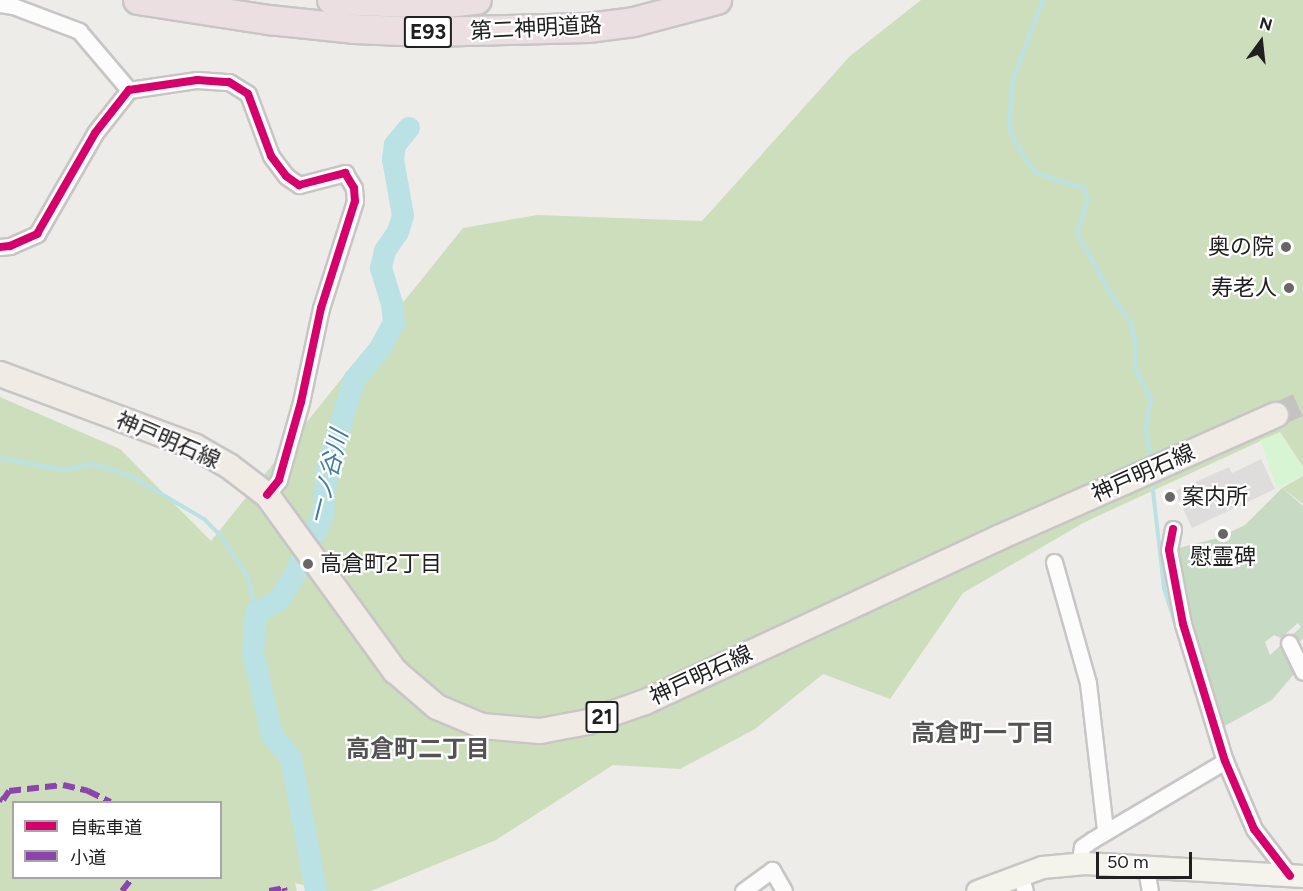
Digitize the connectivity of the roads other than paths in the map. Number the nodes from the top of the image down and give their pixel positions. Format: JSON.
{"nodes":[{"id":1,"x":138,"y":0,"type":"edge"},
{"id":2,"x":332,"y":0,"type":"edge"},
{"id":3,"x":477,"y":0,"type":"edge"},
{"id":4,"x":717,"y":0,"type":"edge"},
{"id":5,"x":0,"y":4,"type":"edge"},
{"id":6,"x":129,"y":90,"type":"junction"},
{"id":7,"x":0,"y":247,"type":"edge"},
{"id":8,"x":0,"y":374,"type":"edge"},
{"id":9,"x":1276,"y":415,"type":"tunnel mouth"},
{"id":10,"x":267,"y":495,"type":"junction"},
{"id":11,"x":1173,"y":529,"type":"dead end"},
{"id":12,"x":1054,"y":562,"type":"dead end"},
{"id":13,"x":1289,"y":643,"type":"dead end"},
{"id":14,"x":1303,"y":672,"type":"edge"},
{"id":15,"x":1221,"y":763,"type":"junction"},
{"id":16,"x":1105,"y":831,"type":"junction"},
{"id":17,"x":1085,"y":863,"type":"junction"},
{"id":18,"x":1146,"y":869,"type":"junction"},
{"id":19,"x":1297,"y":876,"type":"edge"},
{"id":20,"x":1023,"y":882,"type":"edge"},
{"id":21,"x":743,"y":891,"type":"edge"},
{"id":22,"x":784,"y":891,"type":"edge"},
{"id":23,"x":977,"y":891,"type":"edge"},
{"id":24,"x":1150,"y":891,"type":"edge"}],
"edges":[{"from":1,"to":4,"type":"highway","name":"第二神明道路","number":"E93"},
{"from":2,"to":3,"type":"highway","name":"第二神明道路","number":"E93"},
{"from":5,"to":6,"type":"street"},
{"from":6,"to":7,"type":"street"},
{"from":6,"to":10,"type":"street"},
{"from":8,"to":10,"type":"main road","name":"神戸明石線","number":"21"},
{"from":9,"to":10,"type":"main road","name":"神戸明石線","number":"21"},
{"from":11,"to":15,"type":"street"},
{"from":12,"to":16,"type":"street"},
{"from":13,"to":14,"type":"street"},
{"from":15,"to":16,"type":"street"},
{"from":15,"to":19,"type":"street"},
{"from":16,"to":17,"type":"street"},
{"from":17,"to":18,"type":"street"},
{"from":17,"to":20,"type":"street"},
{"from":18,"to":19,"type":"street"},
{"from":18,"to":24,"type":"street"},
{"from":20,"to":23,"type":"street"},
{"from":21,"to":22,"type":"street"}]}
